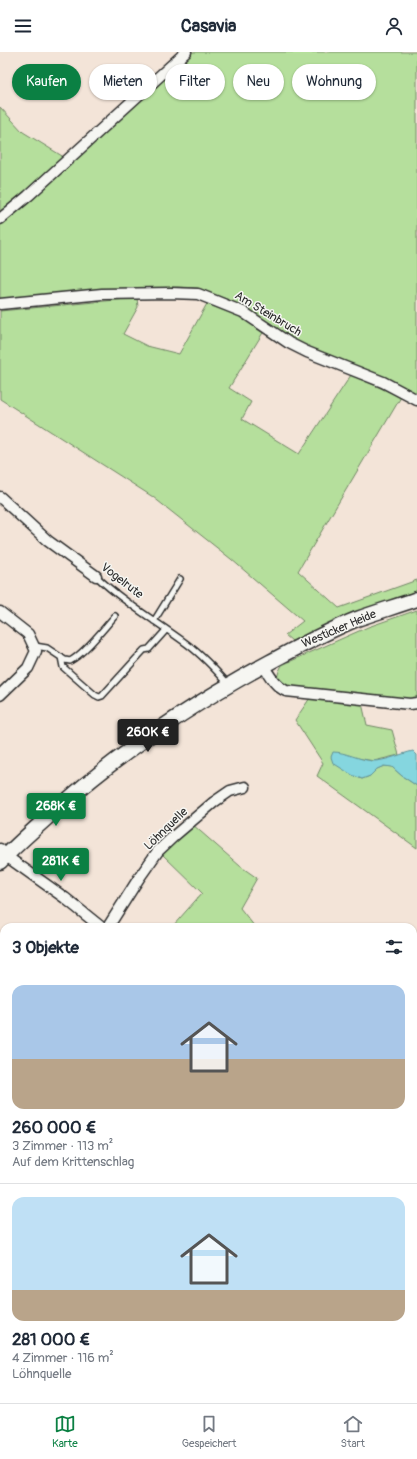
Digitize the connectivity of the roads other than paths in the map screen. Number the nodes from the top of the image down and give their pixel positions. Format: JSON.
{"nodes":[{"id":1,"x":186,"y":52,"type":"edge"},
{"id":2,"x":0,"y":219,"type":"edge"},
{"id":3,"x":0,"y":304,"type":"edge"},
{"id":4,"x":417,"y":400,"type":"edge"},
{"id":5,"x":0,"y":496,"type":"edge"},
{"id":6,"x":96,"y":576,"type":"joint"},
{"id":7,"x":180,"y":579,"type":"dead end"},
{"id":8,"x":417,"y":599,"type":"edge"},
{"id":9,"x":0,"y":612,"type":"edge"},
{"id":10,"x":115,"y":616,"type":"dead end"},
{"id":11,"x":154,"y":621,"type":"junction"},
{"id":12,"x":166,"y":630,"type":"junction"},
{"id":13,"x":34,"y":646,"type":"junction"},
{"id":14,"x":61,"y":657,"type":"junction"},
{"id":15,"x":263,"y":666,"type":"junction"},
{"id":16,"x":229,"y":685,"type":"junction"},
{"id":17,"x":0,"y":695,"type":"edge"},
{"id":18,"x":417,"y":703,"type":"edge"},
{"id":19,"x":245,"y":787,"type":"dead end"},
{"id":20,"x":2,"y":856,"type":"edge"},
{"id":21,"x":95,"y":923,"type":"edge"},
{"id":22,"x":111,"y":923,"type":"edge"}],
"edges":[{"from":1,"to":2,"type":"street"},
{"from":3,"to":4,"type":"street","name":"Am Steinbruch"},
{"from":5,"to":6,"type":"street","name":"Vogelrute"},
{"from":6,"to":11,"type":"lane","name":"Vogelrute"},
{"from":7,"to":11,"type":"lane"},
{"from":8,"to":15,"type":"street","name":"Westicker Heide"},
{"from":9,"to":13,"type":"street"},
{"from":10,"to":14,"type":"lane"},
{"from":11,"to":12,"type":"lane","name":"Vogelrute"},
{"from":12,"to":14,"type":"lane"},
{"from":12,"to":16,"type":"lane","name":"Vogelrute"},
{"from":13,"to":14,"type":"lane"},
{"from":13,"to":17,"type":"street"},
{"from":15,"to":16,"type":"street","name":"Westicker Heide"},
{"from":15,"to":18,"type":"street"},
{"from":16,"to":20,"type":"street","name":"Westicker Heide"},
{"from":19,"to":22,"type":"street","name":"Löhnquelle"},
{"from":20,"to":21,"type":"street"}]}
